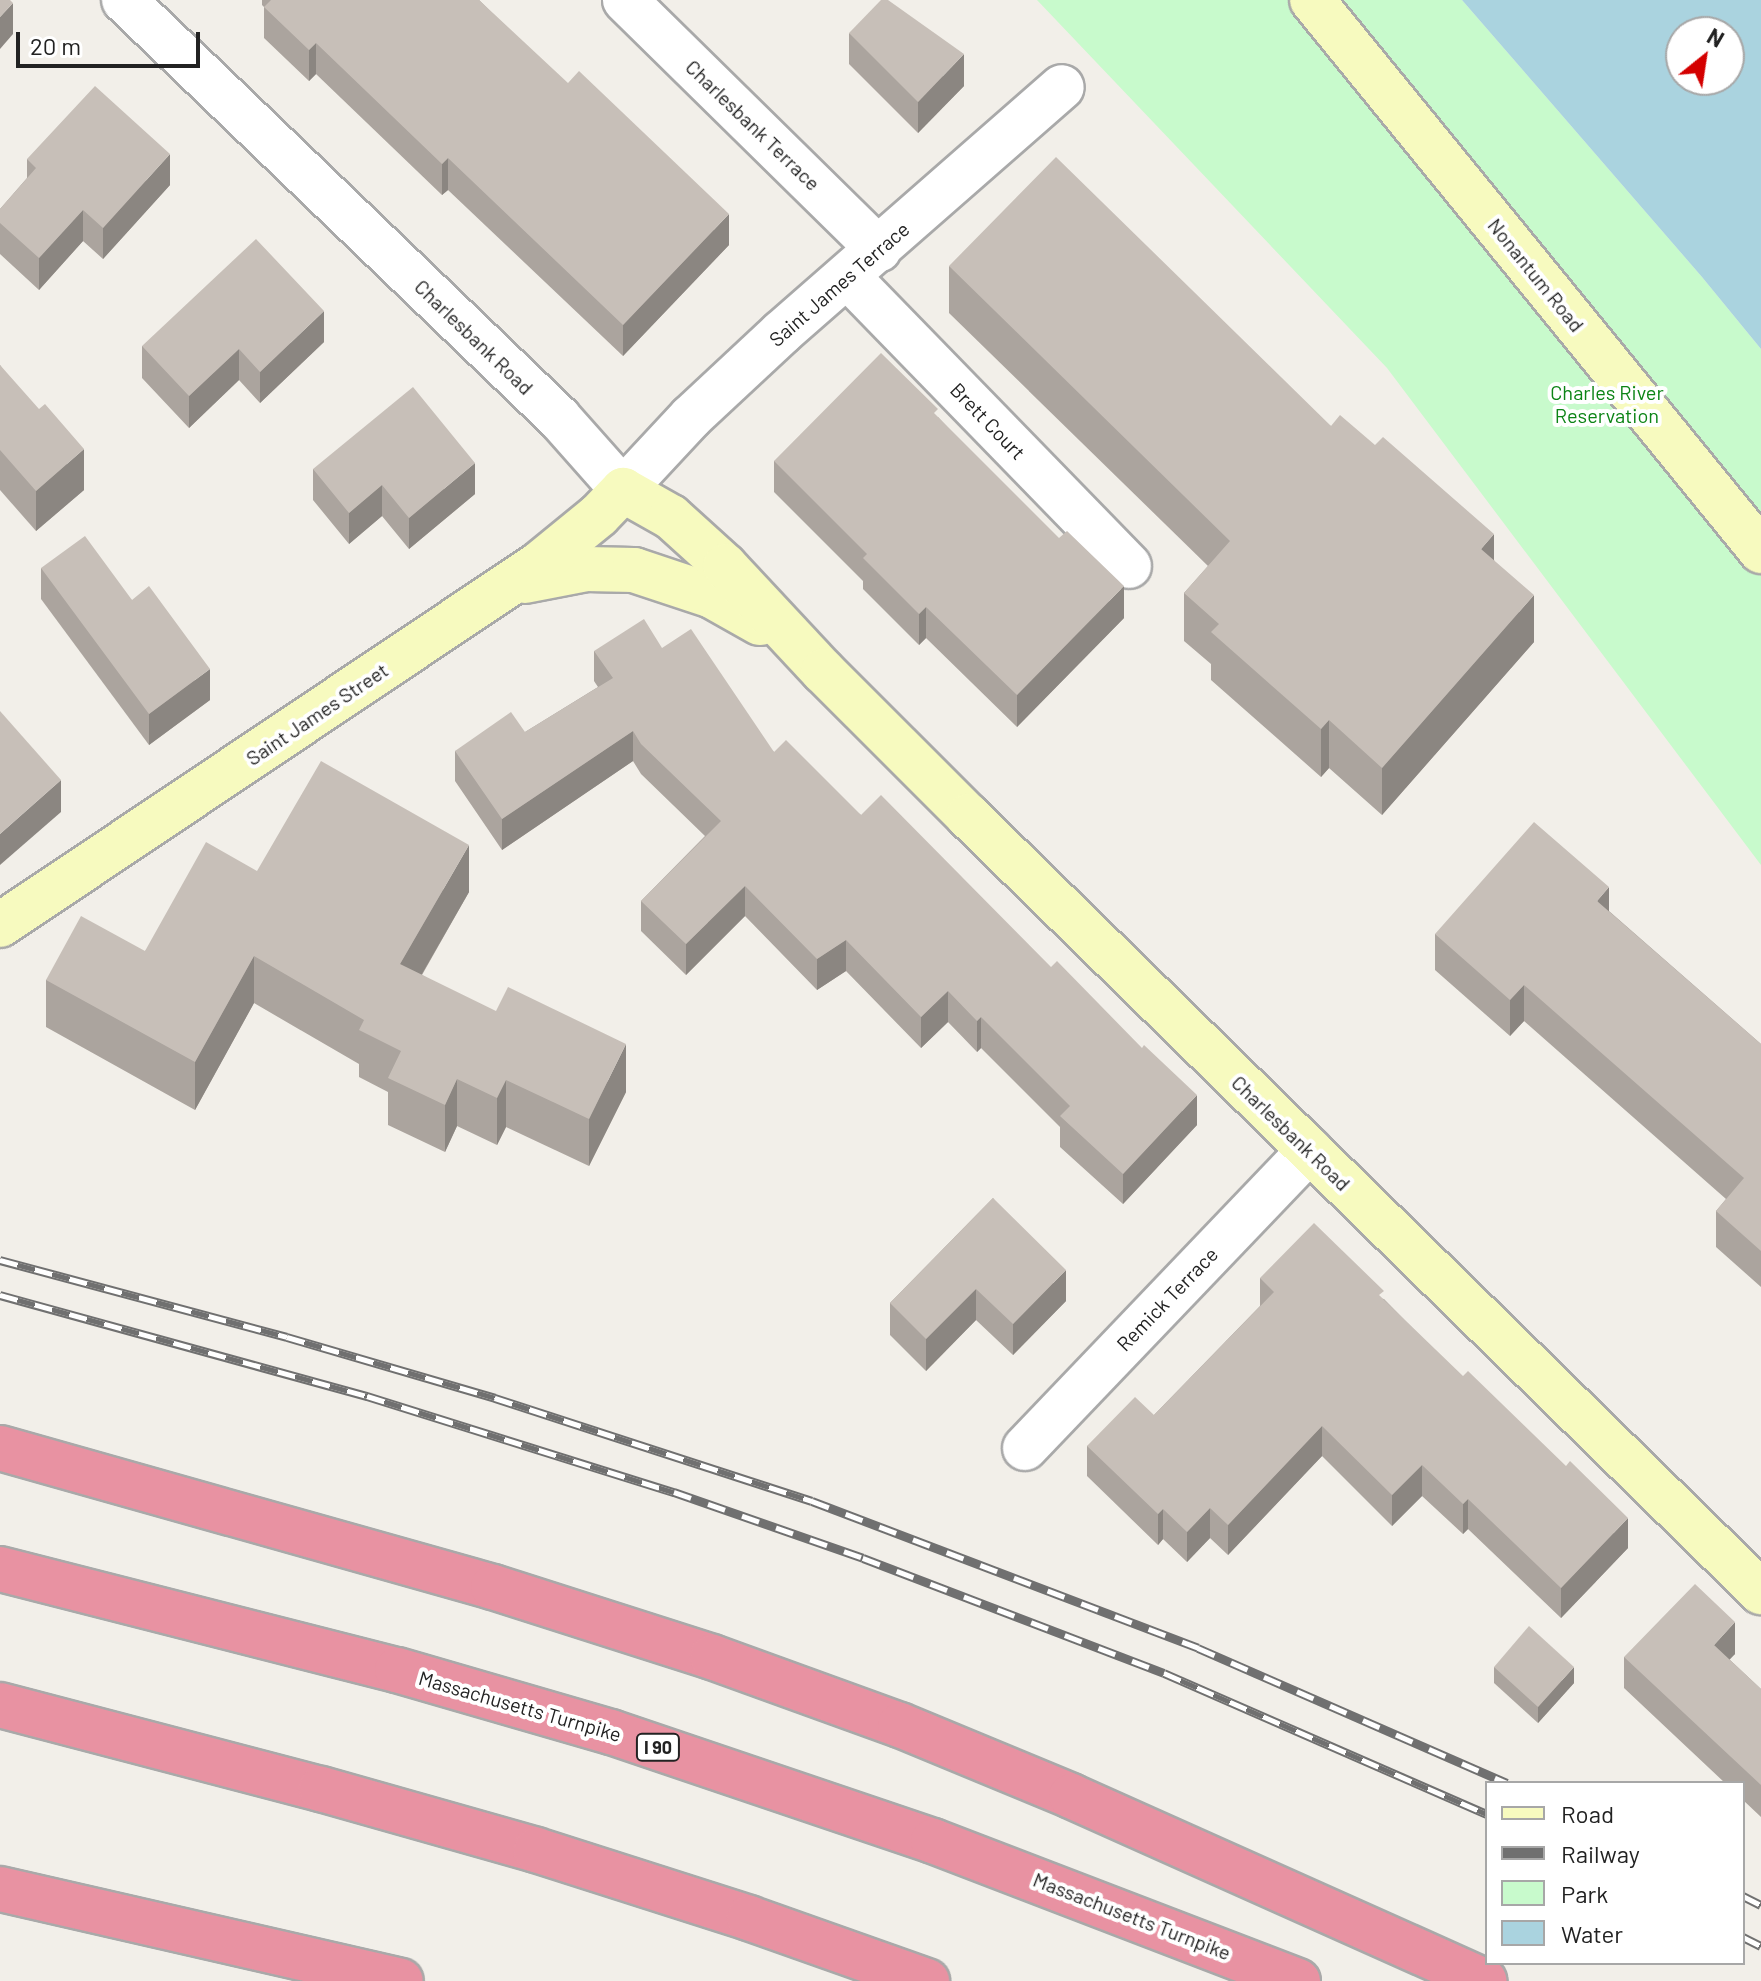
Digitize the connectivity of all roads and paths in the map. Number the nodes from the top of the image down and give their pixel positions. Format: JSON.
{"nodes":[{"id":1,"x":124,"y":0,"type":"edge"},
{"id":2,"x":625,"y":0,"type":"edge"},
{"id":3,"x":1312,"y":0,"type":"edge"},
{"id":4,"x":1062,"y":87,"type":"dead end"},
{"id":5,"x":864,"y":264,"type":"junction"},
{"id":6,"x":623,"y":490,"type":"junction"},
{"id":7,"x":1761,"y":551,"type":"edge"},
{"id":8,"x":1129,"y":566,"type":"dead end"},
{"id":9,"x":497,"y":592,"type":"junction"},
{"id":10,"x":823,"y":671,"type":"junction"},
{"id":11,"x":0,"y":925,"type":"edge"},
{"id":12,"x":1310,"y":1150,"type":"junction"},
{"id":13,"x":0,"y":1448,"type":"edge"},
{"id":14,"x":1025,"y":1448,"type":"dead end"},
{"id":15,"x":0,"y":1569,"type":"edge"},
{"id":16,"x":1761,"y":1592,"type":"edge"},
{"id":17,"x":0,"y":1705,"type":"edge"},
{"id":18,"x":0,"y":1889,"type":"edge"},
{"id":19,"x":401,"y":1981,"type":"edge"},
{"id":20,"x":927,"y":1981,"type":"edge"},
{"id":21,"x":1298,"y":1981,"type":"edge"},
{"id":22,"x":1484,"y":1981,"type":"edge"}],
"edges":[{"from":1,"to":6,"type":"street","name":"Charlesbank Road"},
{"from":2,"to":5,"type":"street","name":"Charlesbank Terrace"},
{"from":3,"to":7,"type":"street","name":"Nonantum Road"},
{"from":4,"to":5,"type":"street","name":"Saint James Terrace"},
{"from":5,"to":6,"type":"street","name":"Saint James Terrace"},
{"from":5,"to":8,"type":"street","name":"Brett Court"},
{"from":6,"to":9,"type":"street","name":"Saint James Street"},
{"from":6,"to":10,"type":"street","name":"Charlesbank Road"},
{"from":9,"to":10,"type":"street","name":"Charlesbank Road"},
{"from":9,"to":11,"type":"street","name":"Saint James Street"},
{"from":10,"to":12,"type":"street","name":"Charlesbank Road"},
{"from":12,"to":14,"type":"street","name":"Remick Terrace"},
{"from":12,"to":16,"type":"street","name":"Charlesbank Road"},
{"from":13,"to":22,"type":"highway"},
{"from":15,"to":21,"type":"highway","name":"Massachusetts Turnpike","number":"I 90"},
{"from":17,"to":20,"type":"highway"},
{"from":18,"to":19,"type":"highway"}]}
